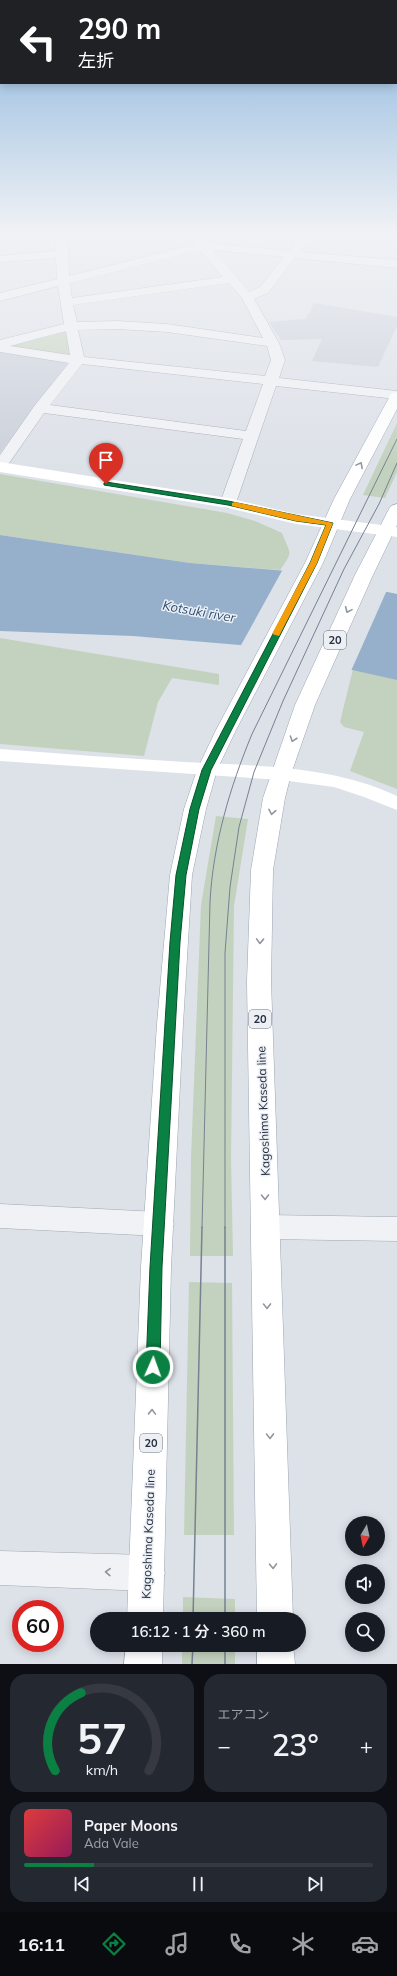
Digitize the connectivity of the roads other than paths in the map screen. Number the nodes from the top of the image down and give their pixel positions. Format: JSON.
{"nodes":[{"id":1,"x":69,"y":311,"type":"edge"},
{"id":2,"x":254,"y":311,"type":"edge"},
{"id":3,"x":72,"y":326,"type":"junction"},
{"id":4,"x":272,"y":343,"type":"junction"},
{"id":5,"x":0,"y":344,"type":"edge"},
{"id":6,"x":0,"y":348,"type":"edge"},
{"id":7,"x":78,"y":360,"type":"junction"},
{"id":8,"x":271,"y":381,"type":"junction"},
{"id":9,"x":397,"y":396,"type":"edge"},
{"id":10,"x":40,"y":408,"type":"junction"},
{"id":11,"x":252,"y":436,"type":"junction"},
{"id":12,"x":0,"y":467,"type":"edge"},
{"id":13,"x":228,"y":503,"type":"junction"},
{"id":14,"x":397,"y":509,"type":"edge"},
{"id":15,"x":330,"y":523,"type":"junction"},
{"id":16,"x":392,"y":531,"type":"edge"},
{"id":17,"x":0,"y":755,"type":"edge"},
{"id":18,"x":207,"y":770,"type":"junction"},
{"id":19,"x":281,"y":774,"type":"junction"},
{"id":20,"x":397,"y":804,"type":"edge"},
{"id":21,"x":0,"y":1216,"type":"edge"},
{"id":22,"x":159,"y":1224,"type":"junction"},
{"id":23,"x":266,"y":1227,"type":"junction"},
{"id":24,"x":397,"y":1229,"type":"edge"},
{"id":25,"x":0,"y":1568,"type":"edge"},
{"id":26,"x":147,"y":1573,"type":"junction"},
{"id":27,"x":145,"y":1612,"type":"edge"},
{"id":28,"x":275,"y":1612,"type":"edge"},
{"id":29,"x":144,"y":1652,"type":"edge"},
{"id":30,"x":275,"y":1652,"type":"edge"},
{"id":31,"x":143,"y":1664,"type":"edge"},
{"id":32,"x":276,"y":1664,"type":"edge"}],
"edges":[{"from":1,"to":3,"type":"street"},
{"from":2,"to":4,"type":"street"},
{"from":3,"to":4,"type":"street"},
{"from":3,"to":5,"type":"street"},
{"from":3,"to":7,"type":"street"},
{"from":4,"to":8,"type":"street"},
{"from":6,"to":7,"type":"street"},
{"from":7,"to":8,"type":"street"},
{"from":7,"to":10,"type":"street"},
{"from":8,"to":9,"type":"street"},
{"from":8,"to":11,"type":"street"},
{"from":15,"to":9,"type":"main road","name":"Kagoshima Kaseda line","number":"20","one_way":true},
{"from":10,"to":11,"type":"street"},
{"from":10,"to":12,"type":"street"},
{"from":11,"to":13,"type":"street"},
{"from":12,"to":13,"type":"main road"},
{"from":13,"to":15,"type":"main road"},
{"from":14,"to":16,"type":"main road","name":"Kagoshima Kaseda line","number":"20"},
{"from":15,"to":16,"type":"main road"},
{"from":15,"to":18,"type":"main road","name":"Kagoshima Kaseda line","number":"20"},
{"from":16,"to":19,"type":"main road","name":"Kagoshima Kaseda line","number":"20","one_way":true},
{"from":17,"to":18,"type":"main road"},
{"from":18,"to":19,"type":"main road"},
{"from":18,"to":22,"type":"main road","name":"Kagoshima Kaseda line","number":"20"},
{"from":19,"to":20,"type":"main road"},
{"from":19,"to":23,"type":"main road","name":"Kagoshima Kaseda line","number":"20","one_way":true},
{"from":21,"to":22,"type":"street"},
{"from":26,"to":22,"type":"main road","name":"Kagoshima Kaseda line","number":"20","one_way":true},
{"from":23,"to":24,"type":"street"},
{"from":23,"to":28,"type":"main road","name":"Kagoshima Kaseda line","number":"20","one_way":true},
{"from":26,"to":25,"type":"street","one_way":true},
{"from":26,"to":27,"type":"main road","name":"Kagoshima Kaseda line","number":"20"},
{"from":29,"to":31,"type":"main road"},
{"from":30,"to":32,"type":"main road"}]}
